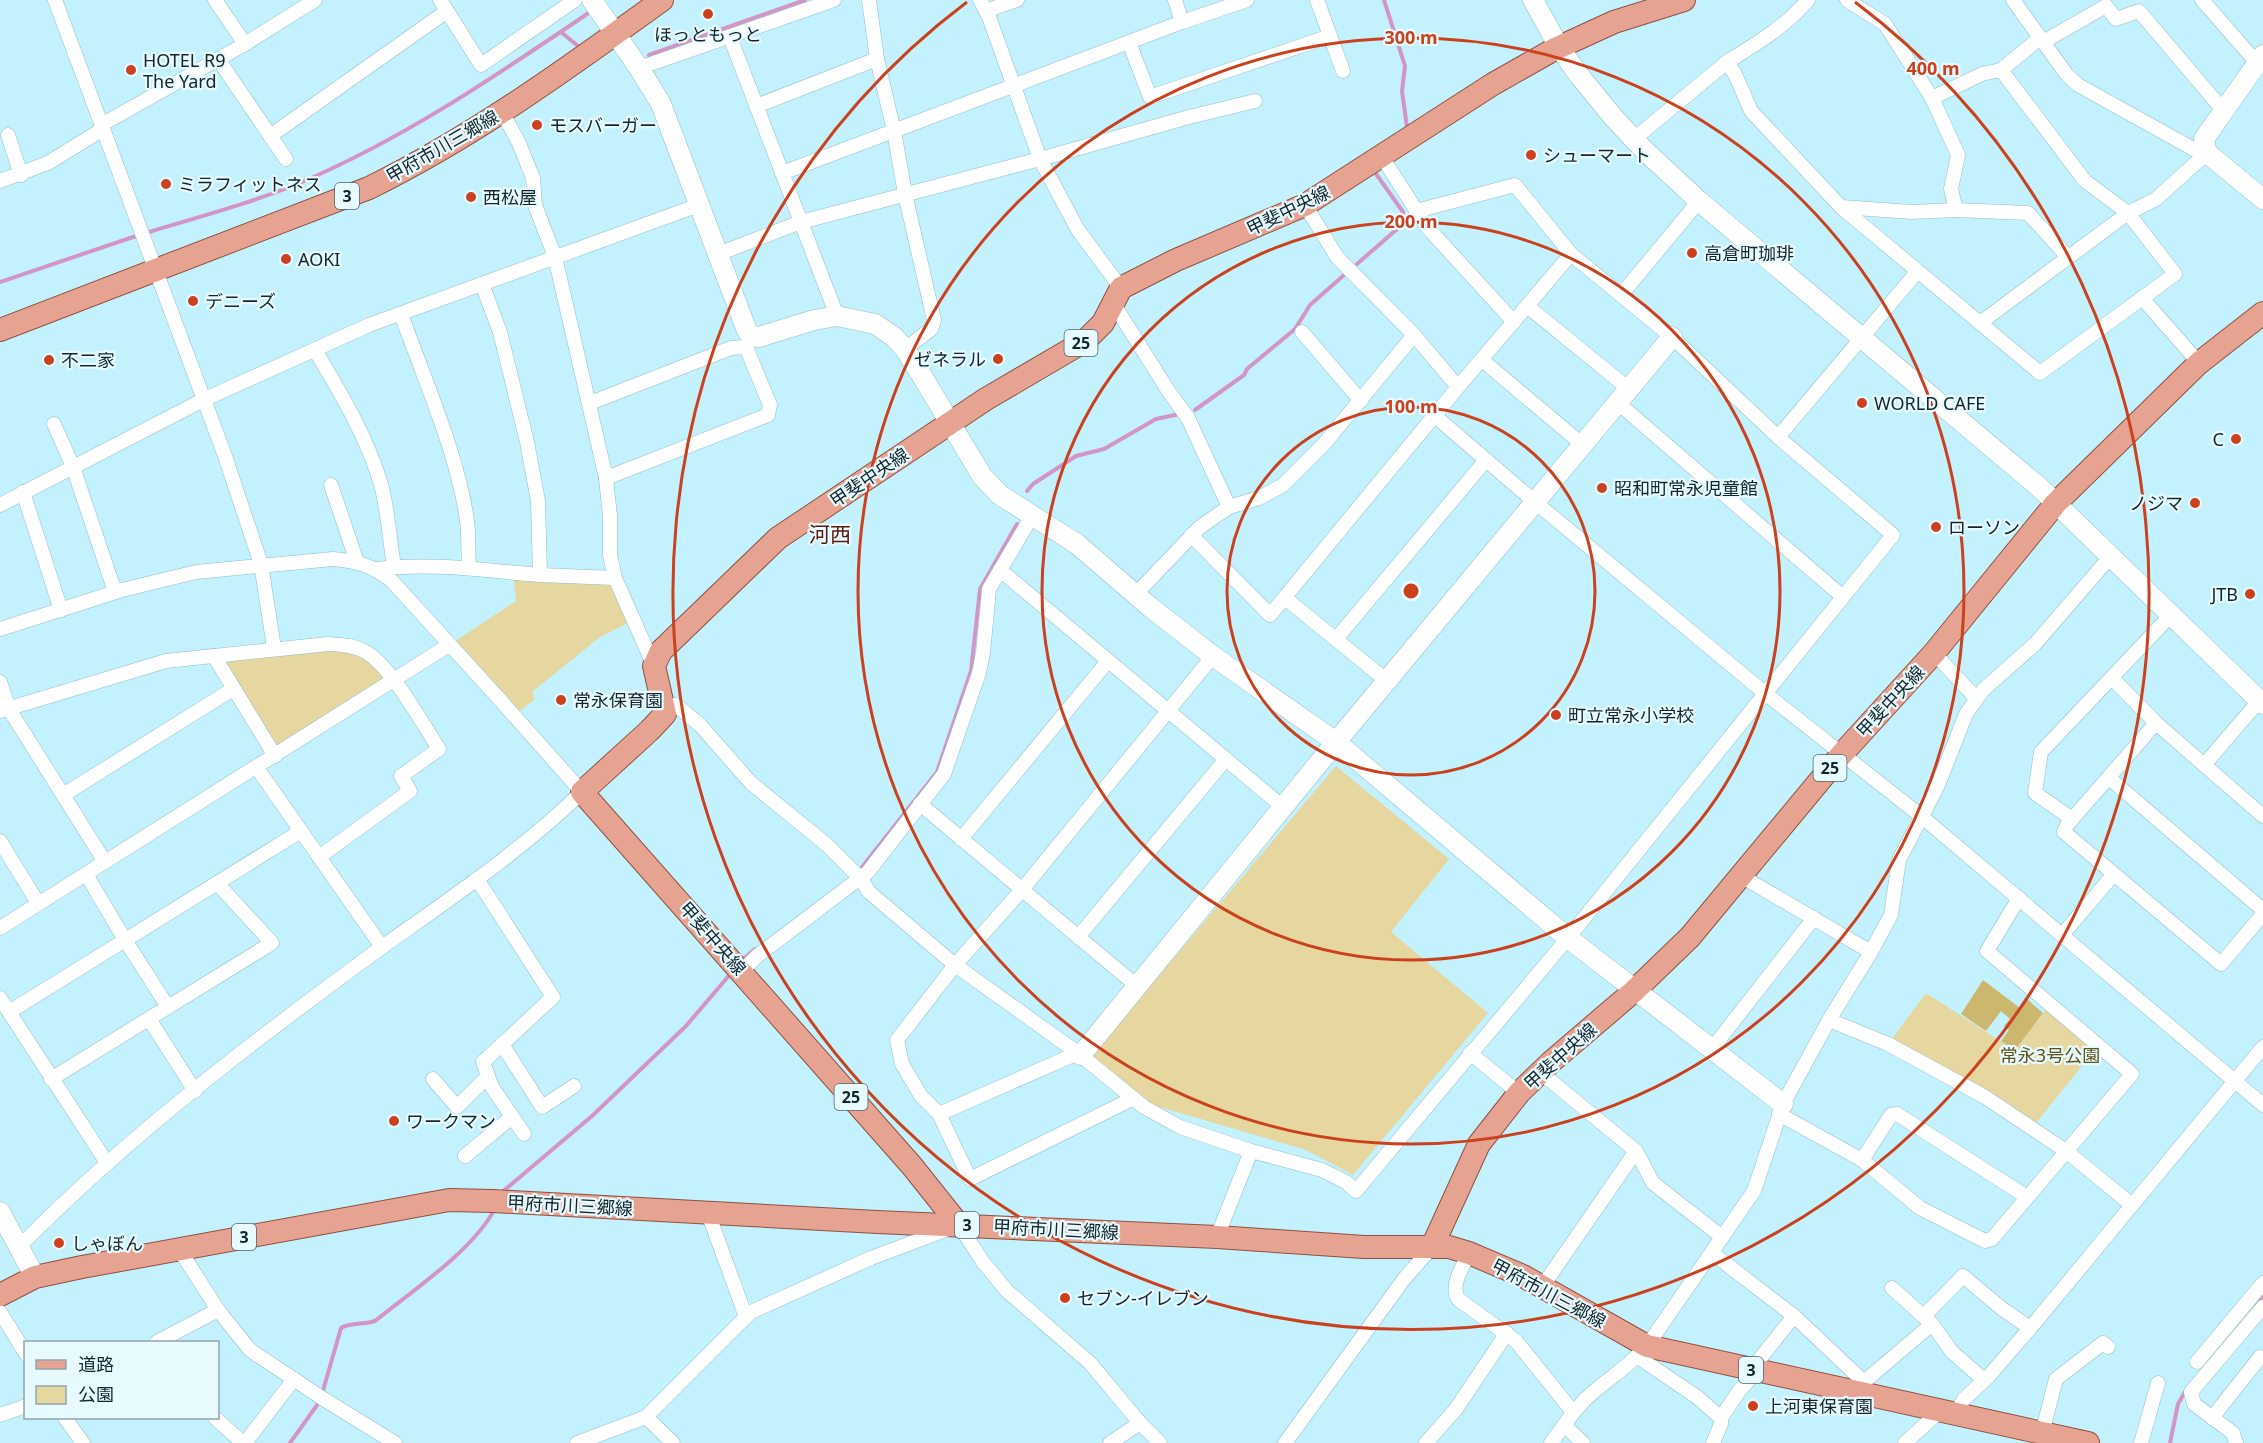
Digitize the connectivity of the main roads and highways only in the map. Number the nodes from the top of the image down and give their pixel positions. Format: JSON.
{"nodes":[{"id":1,"x":662,"y":0,"type":"edge"},
{"id":2,"x":1684,"y":0,"type":"edge"},
{"id":3,"x":2263,"y":314,"type":"edge"},
{"id":4,"x":0,"y":330,"type":"edge"},
{"id":5,"x":959,"y":1225,"type":"junction"},
{"id":6,"x":1432,"y":1247,"type":"junction"},
{"id":7,"x":1,"y":1297,"type":"edge"},
{"id":8,"x":2088,"y":1443,"type":"edge"}],
"edges":[{"from":1,"to":4,"type":"main road","name":"甲府市川三郷線","number":"3"},
{"from":2,"to":5,"type":"main road","name":"甲斐中央線","number":"25"},
{"from":3,"to":6,"type":"main road","name":"甲斐中央線","number":"25"},
{"from":5,"to":6,"type":"main road","name":"甲府市川三郷線","number":"3"},
{"from":5,"to":7,"type":"main road","name":"甲府市川三郷線","number":"3"},
{"from":6,"to":8,"type":"main road","name":"甲府市川三郷線","number":"3"}]}
